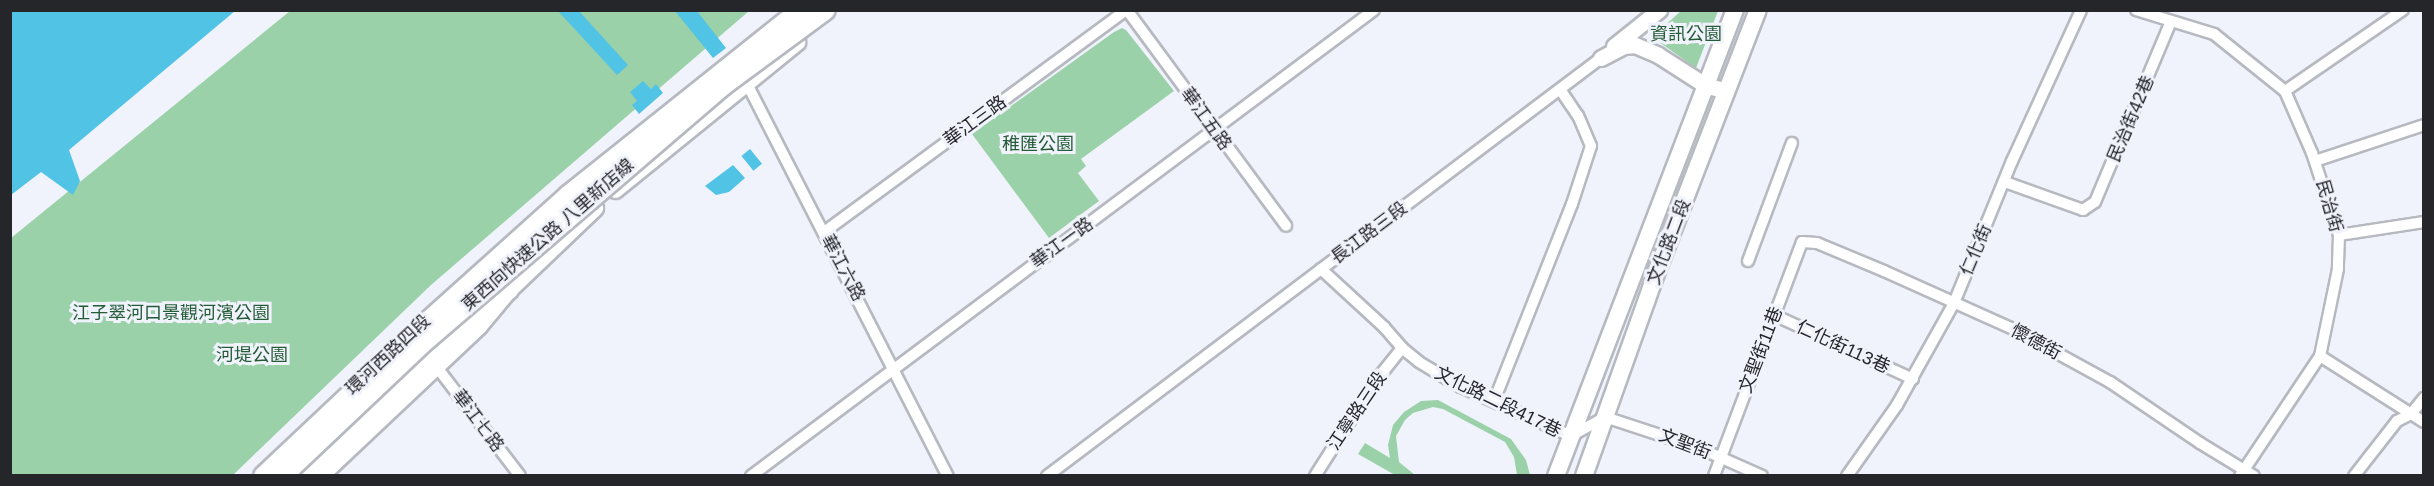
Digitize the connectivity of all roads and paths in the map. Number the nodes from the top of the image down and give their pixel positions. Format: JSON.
{"nodes":[{"id":1,"x":788,"y":10,"type":"edge"},
{"id":2,"x":800,"y":10,"type":"edge"},
{"id":3,"x":810,"y":10,"type":"edge"},
{"id":4,"x":826,"y":10,"type":"edge"},
{"id":5,"x":837,"y":10,"type":"edge"},
{"id":6,"x":1127,"y":10,"type":"edge"},
{"id":7,"x":1374,"y":10,"type":"edge"},
{"id":8,"x":1659,"y":10,"type":"edge"},
{"id":9,"x":1669,"y":10,"type":"edge"},
{"id":10,"x":1735,"y":10,"type":"edge"},
{"id":11,"x":1758,"y":10,"type":"edge"},
{"id":12,"x":2081,"y":10,"type":"edge"},
{"id":13,"x":2136,"y":10,"type":"edge"},
{"id":14,"x":2403,"y":10,"type":"edge"},
{"id":15,"x":2171,"y":21,"type":"junction"},
{"id":16,"x":1658,"y":55,"type":"junction"},
{"id":17,"x":1601,"y":58,"type":"junction"},
{"id":18,"x":733,"y":63,"type":"junction"},
{"id":19,"x":747,"y":81,"type":"junction"},
{"id":20,"x":1705,"y":85,"type":"junction"},
{"id":21,"x":2285,"y":90,"type":"junction"},
{"id":22,"x":1561,"y":91,"type":"junction"},
{"id":23,"x":1726,"y":91,"type":"junction"},
{"id":24,"x":2424,"y":125,"type":"edge"},
{"id":25,"x":1214,"y":131,"type":"junction"},
{"id":26,"x":1792,"y":143,"type":"dead end"},
{"id":27,"x":2315,"y":161,"type":"junction"},
{"id":28,"x":2005,"y":182,"type":"junction"},
{"id":29,"x":543,"y":211,"type":"junction"},
{"id":30,"x":580,"y":220,"type":"junction"},
{"id":31,"x":2424,"y":222,"type":"edge"},
{"id":32,"x":1286,"y":226,"type":"dead end"},
{"id":33,"x":824,"y":232,"type":"junction"},
{"id":34,"x":2339,"y":235,"type":"junction"},
{"id":35,"x":1802,"y":242,"type":"joint"},
{"id":36,"x":1748,"y":261,"type":"dead end"},
{"id":37,"x":498,"y":269,"type":"junction"},
{"id":38,"x":1321,"y":269,"type":"junction"},
{"id":39,"x":509,"y":290,"type":"junction"},
{"id":40,"x":1954,"y":303,"type":"junction"},
{"id":41,"x":1774,"y":315,"type":"junction"},
{"id":42,"x":1402,"y":348,"type":"junction"},
{"id":43,"x":2320,"y":356,"type":"junction"},
{"id":44,"x":436,"y":366,"type":"junction"},
{"id":45,"x":895,"y":367,"type":"junction"},
{"id":46,"x":1913,"y":379,"type":"junction"},
{"id":47,"x":2424,"y":398,"type":"edge"},
{"id":48,"x":1494,"y":401,"type":"junction"},
{"id":49,"x":2411,"y":414,"type":"junction"},
{"id":50,"x":1605,"y":417,"type":"junction"},
{"id":51,"x":2424,"y":422,"type":"edge"},
{"id":52,"x":1571,"y":436,"type":"junction"},
{"id":53,"x":1721,"y":458,"type":"junction"},
{"id":54,"x":2246,"y":473,"type":"edge"},
{"id":55,"x":259,"y":476,"type":"edge"},
{"id":56,"x":263,"y":476,"type":"edge"},
{"id":57,"x":282,"y":476,"type":"edge"},
{"id":58,"x":303,"y":476,"type":"edge"},
{"id":59,"x":320,"y":476,"type":"edge"},
{"id":60,"x":520,"y":476,"type":"edge"},
{"id":61,"x":751,"y":476,"type":"edge"},
{"id":62,"x":948,"y":476,"type":"edge"},
{"id":63,"x":1047,"y":476,"type":"edge"},
{"id":64,"x":1315,"y":476,"type":"edge"},
{"id":65,"x":1556,"y":476,"type":"edge"},
{"id":66,"x":1584,"y":476,"type":"edge"},
{"id":67,"x":1714,"y":476,"type":"edge"},
{"id":68,"x":1762,"y":476,"type":"edge"},
{"id":69,"x":1847,"y":476,"type":"edge"},
{"id":70,"x":2354,"y":476,"type":"edge"}],
"edges":[{"from":1,"to":18,"type":"street","name":"環河西路四段"},
{"from":2,"to":56,"type":"highway","name":"東西向快速公路 八里新店線","bridge":true},
{"from":3,"to":18,"type":"main road","name":"環河西路四段"},
{"from":4,"to":57,"type":"highway","name":"東西向快速公路 八里新店線","bridge":true},
{"from":5,"to":19,"type":"main road","name":"環河西路四段"},
{"from":6,"to":25,"type":"street","name":"華江五路"},
{"from":6,"to":33,"type":"street","name":"華江三路"},
{"from":7,"to":25,"type":"street","name":"華江一路"},
{"from":8,"to":17,"type":"main road","name":"長江路三段"},
{"from":9,"to":16,"type":"main road"},
{"from":10,"to":20,"type":"main road","name":"文化路二段"},
{"from":11,"to":23,"type":"main road","name":"文化路二段"},
{"from":12,"to":28,"type":"street","name":"仁化街"},
{"from":13,"to":15,"type":"street","name":"民治街"},
{"from":14,"to":21,"type":"street"},
{"from":15,"to":21,"type":"street","name":"民治街"},
{"from":15,"to":28,"type":"street","name":"民治街42巷"},
{"from":16,"to":17,"type":"main road"},
{"from":16,"to":20,"type":"main road"},
{"from":17,"to":22,"type":"street","name":"長江路三段"},
{"from":18,"to":19,"type":"street","name":"華江六路"},
{"from":18,"to":29,"type":"main road","name":"環河西路四段"},
{"from":19,"to":30,"type":"main road","name":"環河西路四段"},
{"from":19,"to":33,"type":"street","name":"華江六路"},
{"from":20,"to":23,"type":"main road"},
{"from":20,"to":52,"type":"main road","name":"文化路二段"},
{"from":21,"to":27,"type":"street","name":"民治街"},
{"from":22,"to":38,"type":"street","name":"長江路三段"},
{"from":22,"to":48,"type":"street"},
{"from":23,"to":50,"type":"main road","name":"文化路二段"},
{"from":24,"to":27,"type":"street"},
{"from":25,"to":32,"type":"street","name":"華江五路"},
{"from":25,"to":45,"type":"street","name":"華江一路"},
{"from":26,"to":36,"type":"street"},
{"from":27,"to":34,"type":"street","name":"民治街"},
{"from":28,"to":40,"type":"street","name":"仁化街"},
{"from":29,"to":37,"type":"main road","name":"環河西路四段"},
{"from":29,"to":55,"type":"street","name":"環河西路四段"},
{"from":30,"to":37,"type":"main road","name":"環河西路四段"},
{"from":30,"to":39,"type":"main road","name":"環河西路四段"},
{"from":31,"to":34,"type":"street"},
{"from":33,"to":45,"type":"street","name":"華江六路"},
{"from":34,"to":43,"type":"street","name":"民治街"},
{"from":35,"to":40,"type":"street","name":"懷德街"},
{"from":35,"to":41,"type":"street","name":"文聖街11巷"},
{"from":37,"to":57,"type":"main road","name":"環河西路四段"},
{"from":38,"to":42,"type":"street","name":"文化路二段417巷"},
{"from":38,"to":63,"type":"street","name":"長江路三段"},
{"from":39,"to":44,"type":"main road","name":"環河西路四段"},
{"from":39,"to":58,"type":"highway"},
{"from":40,"to":46,"type":"street","name":"仁化街"},
{"from":40,"to":54,"type":"street","name":"懷德街"},
{"from":41,"to":46,"type":"street","name":"仁化街113巷"},
{"from":41,"to":53,"type":"street","name":"文聖街11巷"},
{"from":42,"to":48,"type":"street","name":"文化路二段417巷"},
{"from":42,"to":64,"type":"street","name":"江寧路三段"},
{"from":43,"to":49,"type":"street"},
{"from":43,"to":54,"type":"street","name":"民治街"},
{"from":44,"to":59,"type":"main road","name":"環河西路四段"},
{"from":44,"to":60,"type":"street","name":"華江七路"},
{"from":45,"to":61,"type":"street","name":"華江一路"},
{"from":45,"to":62,"type":"street","name":"華江六路"},
{"from":46,"to":69,"type":"street","name":"仁化街"},
{"from":47,"to":49,"type":"street"},
{"from":48,"to":52,"type":"street","name":"文化路二段417巷"},
{"from":49,"to":51,"type":"street"},
{"from":49,"to":70,"type":"street"},
{"from":50,"to":52,"type":"street"},
{"from":50,"to":53,"type":"street","name":"文聖街"},
{"from":50,"to":66,"type":"main road","name":"文化路二段"},
{"from":52,"to":65,"type":"main road","name":"文化路二段"},
{"from":53,"to":67,"type":"street","name":"文聖街11巷"},
{"from":53,"to":68,"type":"street","name":"文聖街"}]}
